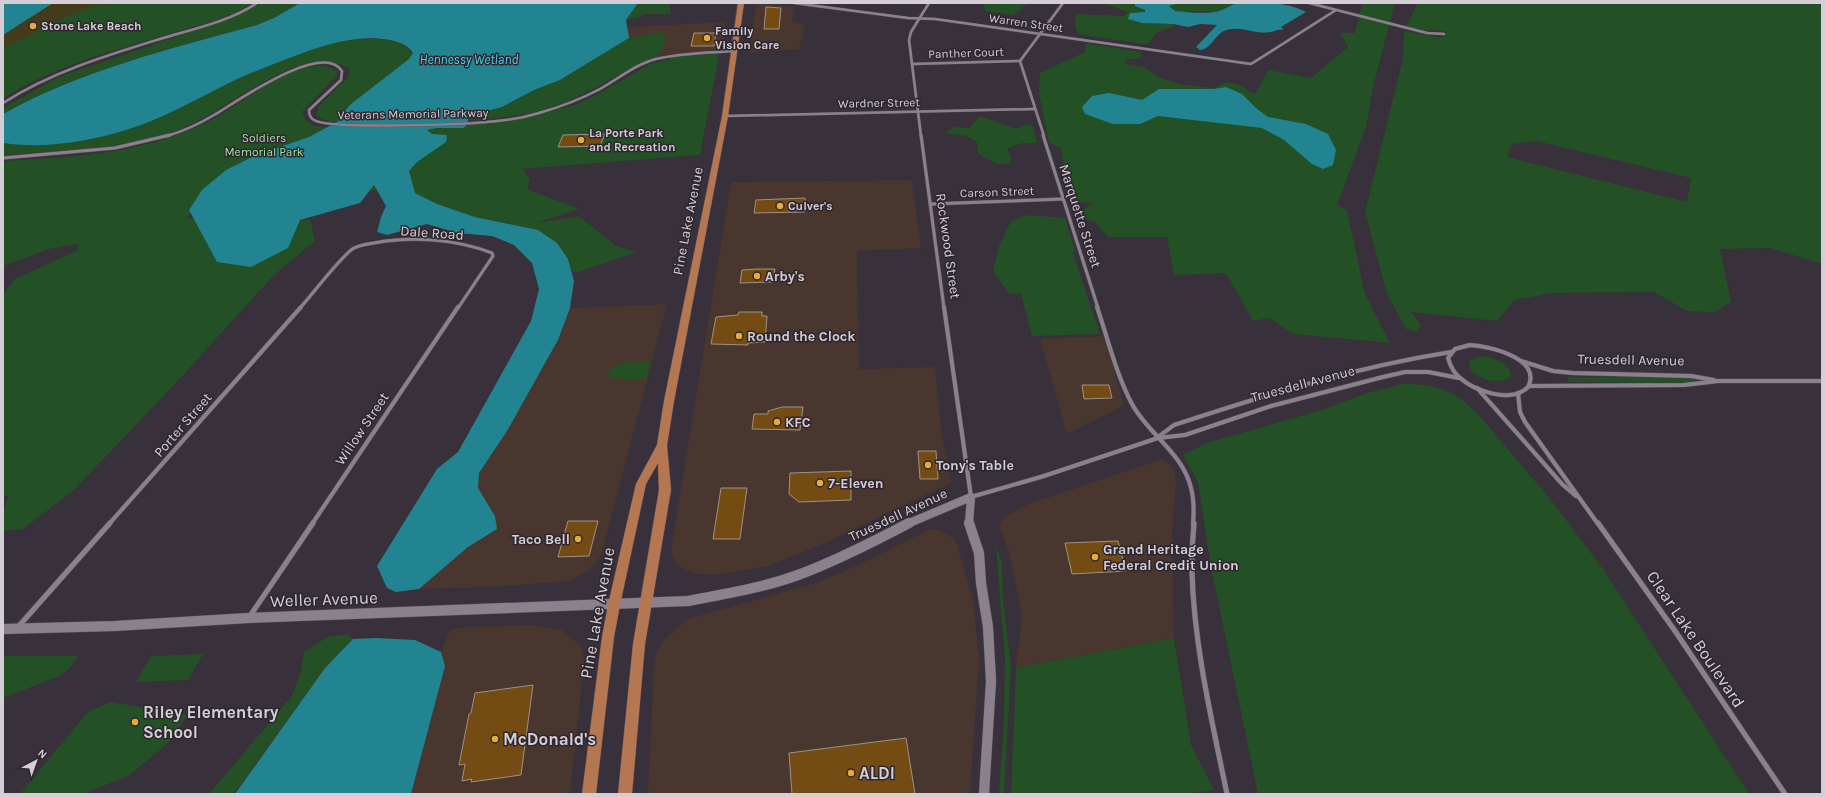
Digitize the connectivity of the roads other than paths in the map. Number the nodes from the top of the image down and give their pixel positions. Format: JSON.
{"nodes":[{"id":1,"x":257,"y":3,"type":"edge"},
{"id":2,"x":741,"y":3,"type":"edge"},
{"id":3,"x":794,"y":3,"type":"edge"},
{"id":4,"x":929,"y":3,"type":"edge"},
{"id":5,"x":1063,"y":3,"type":"edge"},
{"id":6,"x":1309,"y":3,"type":"edge"},
{"id":7,"x":1336,"y":10,"type":"junction"},
{"id":8,"x":920,"y":18,"type":"junction"},
{"id":9,"x":1039,"y":33,"type":"junction"},
{"id":10,"x":1444,"y":34,"type":"dead end"},
{"id":11,"x":734,"y":51,"type":"junction"},
{"id":12,"x":1020,"y":61,"type":"junction"},
{"id":13,"x":912,"y":64,"type":"junction"},
{"id":14,"x":3,"y":103,"type":"edge"},
{"id":15,"x":1034,"y":109,"type":"junction"},
{"id":16,"x":919,"y":112,"type":"junction"},
{"id":17,"x":725,"y":116,"type":"junction"},
{"id":18,"x":3,"y":158,"type":"edge"},
{"id":19,"x":1063,"y":199,"type":"junction"},
{"id":20,"x":931,"y":204,"type":"junction"},
{"id":21,"x":369,"y":242,"type":"joint"},
{"id":22,"x":492,"y":253,"type":"joint"},
{"id":23,"x":1451,"y":352,"type":"junction"},
{"id":24,"x":1520,"y":361,"type":"junction"},
{"id":25,"x":1459,"y":378,"type":"junction"},
{"id":26,"x":1718,"y":381,"type":"junction"},
{"id":27,"x":1822,"y":381,"type":"edge"},
{"id":28,"x":1529,"y":386,"type":"junction"},
{"id":29,"x":1476,"y":388,"type":"junction"},
{"id":30,"x":1518,"y":393,"type":"junction"},
{"id":31,"x":1158,"y":438,"type":"junction"},
{"id":32,"x":662,"y":445,"type":"junction"},
{"id":33,"x":971,"y":497,"type":"junction"},
{"id":34,"x":1581,"y":500,"type":"junction"},
{"id":35,"x":647,"y":603,"type":"junction"},
{"id":36,"x":614,"y":605,"type":"junction"},
{"id":37,"x":248,"y":618,"type":"junction"},
{"id":38,"x":17,"y":628,"type":"junction"},
{"id":39,"x":3,"y":629,"type":"edge"},
{"id":40,"x":589,"y":794,"type":"edge"},
{"id":41,"x":625,"y":794,"type":"edge"},
{"id":42,"x":984,"y":794,"type":"edge"},
{"id":43,"x":1227,"y":794,"type":"edge"},
{"id":44,"x":1785,"y":794,"type":"edge"}],
"edges":[{"from":1,"to":14,"type":"street"},
{"from":2,"to":11,"type":"main road","name":"Pine Lake Avenue"},
{"from":3,"to":8,"type":"street","name":"Warren Street"},
{"from":4,"to":8,"type":"street","name":"Rockwood Street"},
{"from":5,"to":9,"type":"street"},
{"from":6,"to":7,"type":"street"},
{"from":7,"to":9,"type":"street","name":"Warren Street"},
{"from":7,"to":10,"type":"street"},
{"from":8,"to":9,"type":"street","name":"Warren Street"},
{"from":8,"to":13,"type":"street","name":"Rockwood Street"},
{"from":9,"to":12,"type":"street"},
{"from":11,"to":17,"type":"main road","name":"Pine Lake Avenue"},
{"from":11,"to":18,"type":"street","name":"Veterans Memorial Parkway"},
{"from":12,"to":13,"type":"street","name":"Panther Court"},
{"from":12,"to":15,"type":"street","name":"Marquette Street"},
{"from":13,"to":16,"type":"street","name":"Rockwood Street"},
{"from":15,"to":16,"type":"street","name":"Wardner Street"},
{"from":15,"to":19,"type":"street","name":"Marquette Street"},
{"from":16,"to":17,"type":"street","name":"Wardner Street"},
{"from":16,"to":20,"type":"street","name":"Rockwood Street"},
{"from":17,"to":32,"type":"main road","name":"Pine Lake Avenue"},
{"from":19,"to":20,"type":"street","name":"Carson Street"},
{"from":19,"to":31,"type":"street","name":"Marquette Street"},
{"from":20,"to":33,"type":"street","name":"Rockwood Street"},
{"from":21,"to":22,"type":"street","name":"Dale Road"},
{"from":21,"to":38,"type":"street","name":"Porter Street"},
{"from":22,"to":37,"type":"street","name":"Willow Street"},
{"from":23,"to":24,"type":"street","name":"Truesdell Avenue"},
{"from":23,"to":25,"type":"street"},
{"from":23,"to":31,"type":"street","name":"Truesdell Avenue"},
{"from":24,"to":26,"type":"street","name":"Truesdell Avenue"},
{"from":24,"to":28,"type":"street"},
{"from":25,"to":29,"type":"street"},
{"from":25,"to":31,"type":"street","name":"Truesdell Avenue"},
{"from":26,"to":27,"type":"street","name":"Truesdell Avenue"},
{"from":26,"to":28,"type":"street","name":"Truesdell Avenue"},
{"from":28,"to":30,"type":"street"},
{"from":29,"to":30,"type":"street"},
{"from":29,"to":34,"type":"street","name":"Clear Lake Boulevard"},
{"from":30,"to":34,"type":"street","name":"Clear Lake Boulevard"},
{"from":31,"to":33,"type":"street","name":"Truesdell Avenue"},
{"from":31,"to":43,"type":"street","name":"Marquette Street"},
{"from":32,"to":35,"type":"main road","name":"Pine Lake Avenue"},
{"from":32,"to":36,"type":"main road","name":"Pine Lake Avenue"},
{"from":33,"to":35,"type":"street","name":"Truesdell Avenue"},
{"from":33,"to":42,"type":"street"},
{"from":34,"to":44,"type":"street","name":"Clear Lake Boulevard"},
{"from":35,"to":36,"type":"street","name":"Weller Avenue"},
{"from":35,"to":41,"type":"main road","name":"Pine Lake Avenue"},
{"from":36,"to":37,"type":"street","name":"Weller Avenue"},
{"from":36,"to":40,"type":"main road","name":"Pine Lake Avenue"},
{"from":37,"to":38,"type":"street","name":"Weller Avenue"},
{"from":38,"to":39,"type":"street","name":"Weller Avenue"}]}
